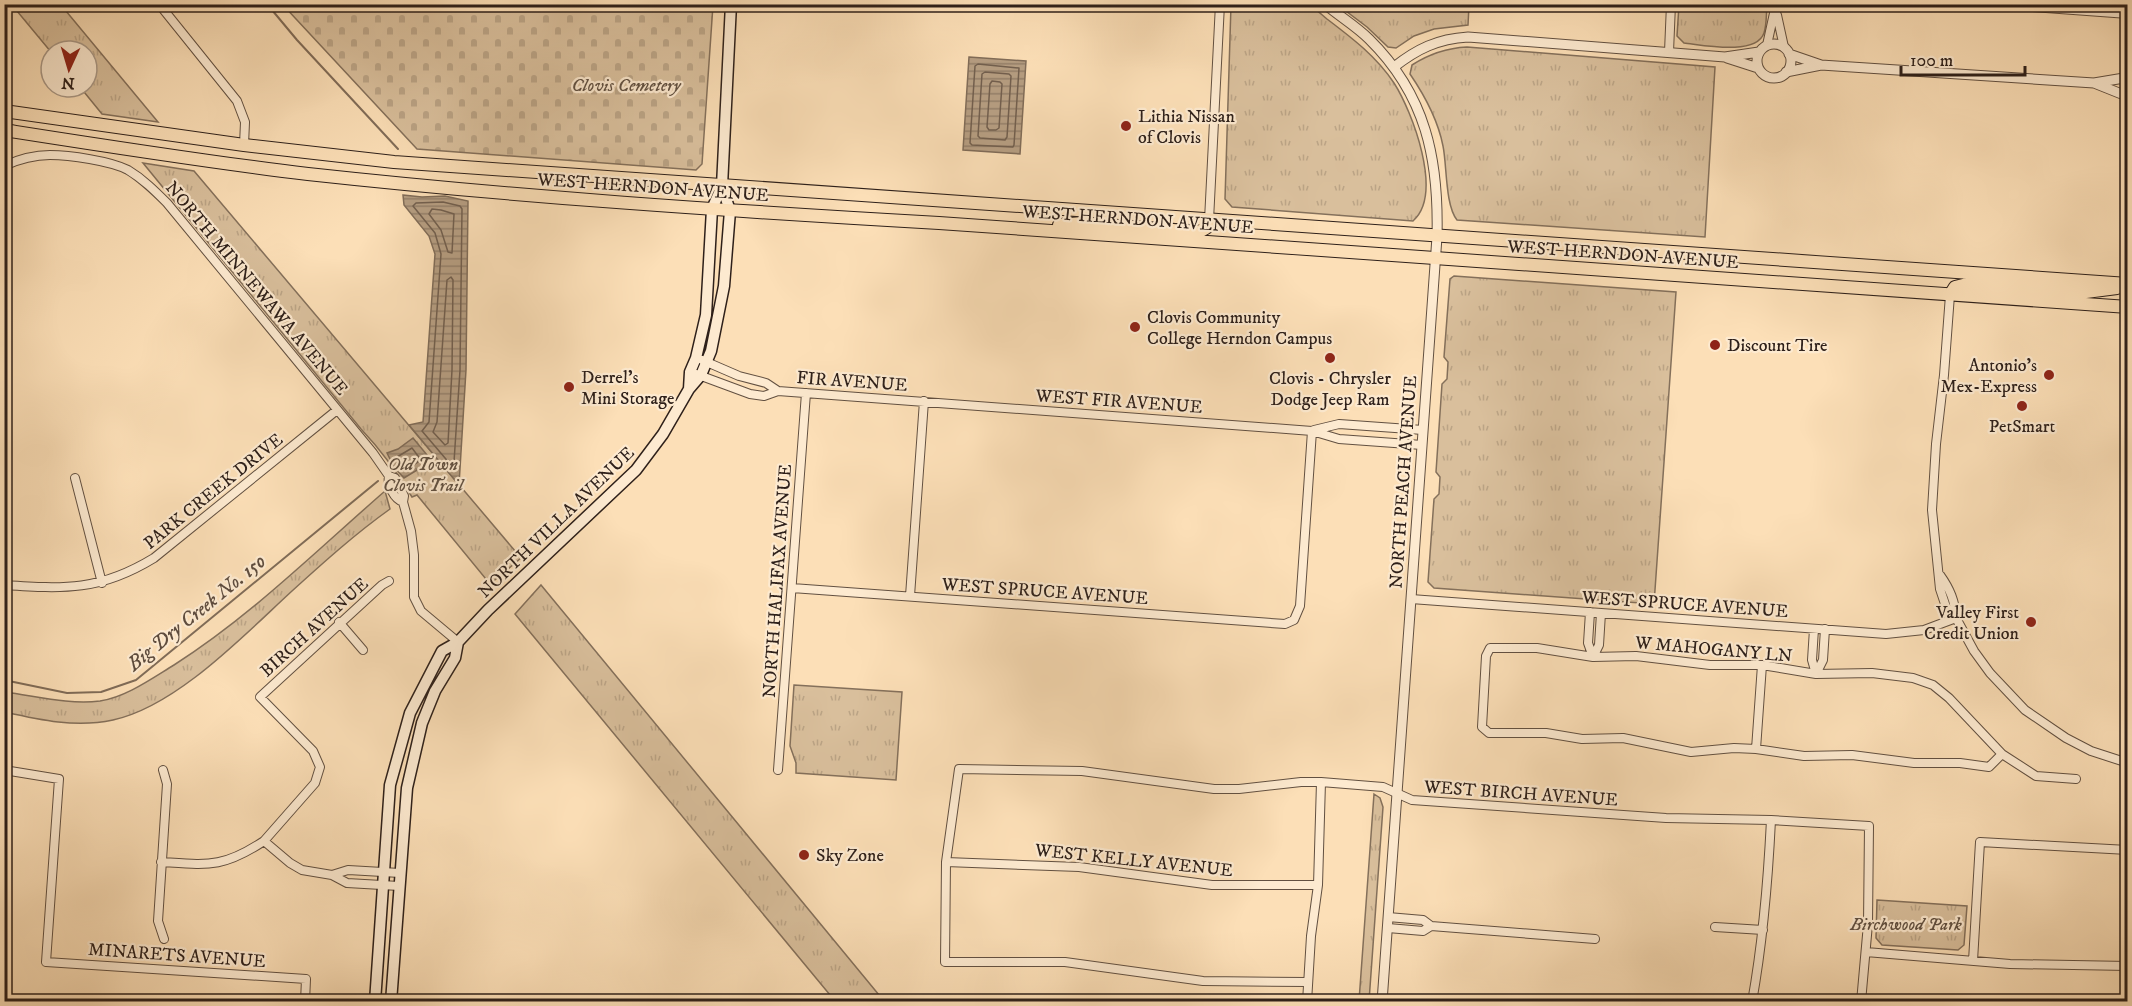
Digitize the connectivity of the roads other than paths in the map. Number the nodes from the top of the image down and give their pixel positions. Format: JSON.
{"nodes":[{"id":1,"x":159,"y":4,"type":"edge"},
{"id":2,"x":731,"y":4,"type":"edge"},
{"id":3,"x":1220,"y":4,"type":"edge"},
{"id":4,"x":1325,"y":4,"type":"edge"},
{"id":5,"x":1671,"y":4,"type":"edge"},
{"id":6,"x":1992,"y":4,"type":"edge"},
{"id":7,"x":1776,"y":8,"type":"edge"},
{"id":8,"x":2090,"y":8,"type":"edge"},
{"id":9,"x":2127,"y":14,"type":"edge"},
{"id":10,"x":1763,"y":49,"type":"junction"},
{"id":11,"x":1786,"y":51,"type":"junction"},
{"id":12,"x":1669,"y":52,"type":"junction"},
{"id":13,"x":1725,"y":57,"type":"junction"},
{"id":14,"x":1821,"y":65,"type":"junction"},
{"id":15,"x":1394,"y":68,"type":"junction"},
{"id":16,"x":1758,"y":68,"type":"junction"},
{"id":17,"x":1786,"y":72,"type":"junction"},
{"id":18,"x":2126,"y":76,"type":"edge"},
{"id":19,"x":2094,"y":83,"type":"junction"},
{"id":20,"x":2126,"y":97,"type":"edge"},
{"id":21,"x":4,"y":111,"type":"edge"},
{"id":22,"x":4,"y":130,"type":"edge"},
{"id":23,"x":244,"y":145,"type":"junction"},
{"id":24,"x":4,"y":166,"type":"edge"},
{"id":25,"x":722,"y":186,"type":"junction"},
{"id":26,"x":712,"y":209,"type":"junction"},
{"id":27,"x":730,"y":211,"type":"junction"},
{"id":28,"x":1209,"y":220,"type":"junction"},
{"id":29,"x":1019,"y":228,"type":"junction"},
{"id":30,"x":1437,"y":237,"type":"junction"},
{"id":31,"x":1436,"y":259,"type":"junction"},
{"id":32,"x":2127,"y":285,"type":"edge"},
{"id":33,"x":1950,"y":295,"type":"junction"},
{"id":34,"x":2127,"y":307,"type":"edge"},
{"id":35,"x":696,"y":358,"type":"junction"},
{"id":36,"x":707,"y":363,"type":"junction"},
{"id":37,"x":696,"y":374,"type":"junction"},
{"id":38,"x":778,"y":391,"type":"junction"},
{"id":39,"x":806,"y":393,"type":"junction"},
{"id":40,"x":924,"y":401,"type":"junction"},
{"id":41,"x":337,"y":410,"type":"junction"},
{"id":42,"x":1423,"y":430,"type":"junction"},
{"id":43,"x":1312,"y":431,"type":"junction"},
{"id":44,"x":1422,"y":445,"type":"junction"},
{"id":45,"x":75,"y":478,"type":"dead end"},
{"id":46,"x":390,"y":581,"type":"dead end"},
{"id":47,"x":102,"y":583,"type":"junction"},
{"id":48,"x":4,"y":585,"type":"edge"},
{"id":49,"x":792,"y":588,"type":"junction"},
{"id":50,"x":910,"y":596,"type":"junction"},
{"id":51,"x":1411,"y":598,"type":"junction"},
{"id":52,"x":1590,"y":612,"type":"junction"},
{"id":53,"x":1601,"y":613,"type":"junction"},
{"id":54,"x":1956,"y":618,"type":"junction"},
{"id":55,"x":339,"y":622,"type":"junction"},
{"id":56,"x":1814,"y":628,"type":"junction"},
{"id":57,"x":1825,"y":629,"type":"junction"},
{"id":58,"x":458,"y":642,"type":"junction"},
{"id":59,"x":363,"y":650,"type":"dead end"},
{"id":60,"x":1593,"y":657,"type":"junction"},
{"id":61,"x":1762,"y":665,"type":"junction"},
{"id":62,"x":1816,"y":674,"type":"junction"},
{"id":63,"x":1756,"y":749,"type":"junction"},
{"id":64,"x":2002,"y":754,"type":"junction"},
{"id":65,"x":2127,"y":763,"type":"edge"},
{"id":66,"x":4,"y":770,"type":"edge"},
{"id":67,"x":163,"y":770,"type":"dead end"},
{"id":68,"x":778,"y":770,"type":"dead end"},
{"id":69,"x":2076,"y":778,"type":"dead end"},
{"id":70,"x":1321,"y":782,"type":"junction"},
{"id":71,"x":1398,"y":794,"type":"junction"},
{"id":72,"x":1771,"y":820,"type":"junction"},
{"id":73,"x":264,"y":841,"type":"junction"},
{"id":74,"x":2127,"y":850,"type":"edge"},
{"id":75,"x":161,"y":862,"type":"junction"},
{"id":76,"x":946,"y":862,"type":"junction"},
{"id":77,"x":384,"y":872,"type":"junction"},
{"id":78,"x":400,"y":873,"type":"junction"},
{"id":79,"x":332,"y":875,"type":"junction"},
{"id":80,"x":383,"y":885,"type":"junction"},
{"id":81,"x":1318,"y":885,"type":"junction"},
{"id":82,"x":399,"y":886,"type":"junction"},
{"id":83,"x":1388,"y":917,"type":"junction"},
{"id":84,"x":1431,"y":926,"type":"junction"},
{"id":85,"x":1716,"y":927,"type":"dead end"},
{"id":86,"x":1388,"y":928,"type":"junction"},
{"id":87,"x":1763,"y":930,"type":"junction"},
{"id":88,"x":164,"y":939,"type":"dead end"},
{"id":89,"x":1595,"y":939,"type":"dead end"},
{"id":90,"x":1866,"y":952,"type":"junction"},
{"id":91,"x":1973,"y":961,"type":"junction"},
{"id":92,"x":2127,"y":966,"type":"edge"},
{"id":93,"x":1308,"y":982,"type":"junction"},
{"id":94,"x":305,"y":1002,"type":"edge"},
{"id":95,"x":375,"y":1002,"type":"edge"},
{"id":96,"x":391,"y":1002,"type":"edge"},
{"id":97,"x":1307,"y":1002,"type":"edge"},
{"id":98,"x":1382,"y":1002,"type":"edge"},
{"id":99,"x":1752,"y":1002,"type":"edge"},
{"id":100,"x":1861,"y":1002,"type":"edge"}],
"edges":[{"from":1,"to":23,"type":"street"},
{"from":2,"to":25,"type":"main road","name":"NORTH VILLA AVENUE"},
{"from":3,"to":28,"type":"street"},
{"from":4,"to":15,"type":"street","name":"NORTH PEACH AVENUE"},
{"from":5,"to":12,"type":"street"},
{"from":6,"to":8,"type":"street"},
{"from":7,"to":10,"type":"street"},
{"from":7,"to":11,"type":"street"},
{"from":8,"to":9,"type":"street"},
{"from":10,"to":11,"type":"street"},
{"from":10,"to":13,"type":"street"},
{"from":10,"to":16,"type":"street"},
{"from":11,"to":14,"type":"street"},
{"from":11,"to":17,"type":"street"},
{"from":12,"to":13,"type":"street"},
{"from":12,"to":15,"type":"street"},
{"from":13,"to":16,"type":"street"},
{"from":14,"to":17,"type":"street"},
{"from":14,"to":19,"type":"street"},
{"from":15,"to":30,"type":"street","name":"NORTH PEACH AVENUE"},
{"from":16,"to":17,"type":"street"},
{"from":18,"to":19,"type":"street"},
{"from":18,"to":20,"type":"street"},
{"from":19,"to":20,"type":"street"},
{"from":21,"to":23,"type":"main road","name":"WEST HERNDON AVENUE"},
{"from":22,"to":26,"type":"main road","name":"WEST HERNDON AVENUE"},
{"from":23,"to":25,"type":"main road","name":"WEST HERNDON AVENUE"},
{"from":24,"to":41,"type":"street","name":"NORTH MINNEWAWA AVENUE"},
{"from":25,"to":26,"type":"main road","name":"NORTH VILLA AVENUE"},
{"from":25,"to":27,"type":"main road","name":"NORTH VILLA AVENUE"},
{"from":25,"to":28,"type":"main road","name":"WEST HERNDON AVENUE"},
{"from":26,"to":27,"type":"main road","name":"WEST HERNDON AVENUE"},
{"from":26,"to":35,"type":"main road","name":"NORTH VILLA AVENUE"},
{"from":27,"to":29,"type":"main road","name":"WEST HERNDON AVENUE"},
{"from":27,"to":36,"type":"main road","name":"NORTH VILLA AVENUE"},
{"from":28,"to":29,"type":"main road"},
{"from":28,"to":30,"type":"main road","name":"WEST HERNDON AVENUE"},
{"from":29,"to":31,"type":"main road","name":"WEST HERNDON AVENUE"},
{"from":30,"to":31,"type":"street","name":"NORTH PEACH AVENUE"},
{"from":30,"to":32,"type":"main road","name":"WEST HERNDON AVENUE"},
{"from":31,"to":33,"type":"main road","name":"WEST HERNDON AVENUE"},
{"from":31,"to":42,"type":"street","name":"NORTH PEACH AVENUE"},
{"from":32,"to":33,"type":"main road"},
{"from":33,"to":34,"type":"main road","name":"WEST HERNDON AVENUE"},
{"from":33,"to":54,"type":"street"},
{"from":35,"to":36,"type":"street","name":"FIR AVENUE"},
{"from":35,"to":37,"type":"main road","name":"NORTH VILLA AVENUE"},
{"from":36,"to":37,"type":"main road","name":"NORTH VILLA AVENUE"},
{"from":36,"to":38,"type":"street","name":"FIR AVENUE"},
{"from":37,"to":38,"type":"street","name":"FIR AVENUE"},
{"from":37,"to":58,"type":"main road","name":"NORTH VILLA AVENUE"},
{"from":38,"to":39,"type":"street","name":"FIR AVENUE"},
{"from":39,"to":40,"type":"street","name":"FIR AVENUE"},
{"from":39,"to":49,"type":"street","name":"NORTH HALIFAX AVENUE"},
{"from":40,"to":43,"type":"street","name":"WEST FIR AVENUE"},
{"from":40,"to":50,"type":"street"},
{"from":41,"to":47,"type":"street","name":"PARK CREEK DRIVE"},
{"from":41,"to":58,"type":"street","name":"NORTH MINNEWAWA AVENUE"},
{"from":42,"to":43,"type":"street","name":"WEST FIR AVENUE"},
{"from":42,"to":44,"type":"street","name":"NORTH PEACH AVENUE"},
{"from":43,"to":44,"type":"street","name":"WEST FIR AVENUE"},
{"from":43,"to":50,"type":"street","name":"WEST SPRUCE AVENUE"},
{"from":44,"to":51,"type":"street","name":"NORTH PEACH AVENUE"},
{"from":45,"to":47,"type":"street"},
{"from":46,"to":55,"type":"street","name":"BIRCH AVENUE"},
{"from":47,"to":48,"type":"street","name":"PARK CREEK DRIVE"},
{"from":49,"to":50,"type":"street","name":"WEST SPRUCE AVENUE"},
{"from":49,"to":68,"type":"street","name":"NORTH HALIFAX AVENUE"},
{"from":51,"to":52,"type":"street","name":"WEST SPRUCE AVENUE"},
{"from":51,"to":71,"type":"street","name":"NORTH PEACH AVENUE"},
{"from":52,"to":53,"type":"street","name":"WEST SPRUCE AVENUE"},
{"from":52,"to":60,"type":"street"},
{"from":53,"to":56,"type":"street","name":"WEST SPRUCE AVENUE"},
{"from":53,"to":60,"type":"street"},
{"from":54,"to":57,"type":"street","name":"WEST SPRUCE AVENUE"},
{"from":54,"to":65,"type":"street"},
{"from":55,"to":59,"type":"street"},
{"from":55,"to":73,"type":"street","name":"BIRCH AVENUE"},
{"from":56,"to":57,"type":"street","name":"WEST SPRUCE AVENUE"},
{"from":56,"to":62,"type":"street"},
{"from":57,"to":62,"type":"street"},
{"from":58,"to":77,"type":"main road"},
{"from":58,"to":78,"type":"main road"},
{"from":60,"to":61,"type":"street","name":"W MAHOGANY LN"},
{"from":60,"to":63,"type":"street","name":"W MAHOGANY LN"},
{"from":61,"to":62,"type":"street","name":"W MAHOGANY LN"},
{"from":61,"to":63,"type":"street"},
{"from":62,"to":64,"type":"street","name":"W MAHOGANY LN"},
{"from":63,"to":64,"type":"street"},
{"from":64,"to":69,"type":"street","name":"W MAHOGANY LN"},
{"from":66,"to":94,"type":"street","name":"MINARETS AVENUE"},
{"from":67,"to":75,"type":"street"},
{"from":70,"to":71,"type":"street","name":"WEST BIRCH AVENUE"},
{"from":70,"to":76,"type":"street","name":"WEST BIRCH AVENUE"},
{"from":70,"to":81,"type":"street"},
{"from":71,"to":72,"type":"street","name":"WEST BIRCH AVENUE"},
{"from":71,"to":83,"type":"street","name":"NORTH PEACH AVENUE"},
{"from":72,"to":87,"type":"street"},
{"from":72,"to":90,"type":"street","name":"WEST BIRCH AVENUE"},
{"from":73,"to":75,"type":"street"},
{"from":73,"to":79,"type":"street"},
{"from":74,"to":91,"type":"street"},
{"from":75,"to":88,"type":"street"},
{"from":76,"to":81,"type":"street","name":"WEST KELLY AVENUE"},
{"from":76,"to":93,"type":"street"},
{"from":77,"to":78,"type":"street"},
{"from":77,"to":79,"type":"street"},
{"from":77,"to":80,"type":"main road"},
{"from":78,"to":82,"type":"main road"},
{"from":79,"to":80,"type":"street"},
{"from":80,"to":82,"type":"street"},
{"from":80,"to":95,"type":"main road"},
{"from":81,"to":93,"type":"street"},
{"from":82,"to":96,"type":"main road"},
{"from":83,"to":84,"type":"street"},
{"from":83,"to":86,"type":"street","name":"NORTH PEACH AVENUE"},
{"from":84,"to":86,"type":"street"},
{"from":84,"to":89,"type":"street"},
{"from":85,"to":87,"type":"street"},
{"from":86,"to":98,"type":"street","name":"NORTH PEACH AVENUE"},
{"from":87,"to":99,"type":"street"},
{"from":90,"to":91,"type":"street"},
{"from":90,"to":100,"type":"street"},
{"from":91,"to":92,"type":"street"},
{"from":93,"to":97,"type":"street"}]}
